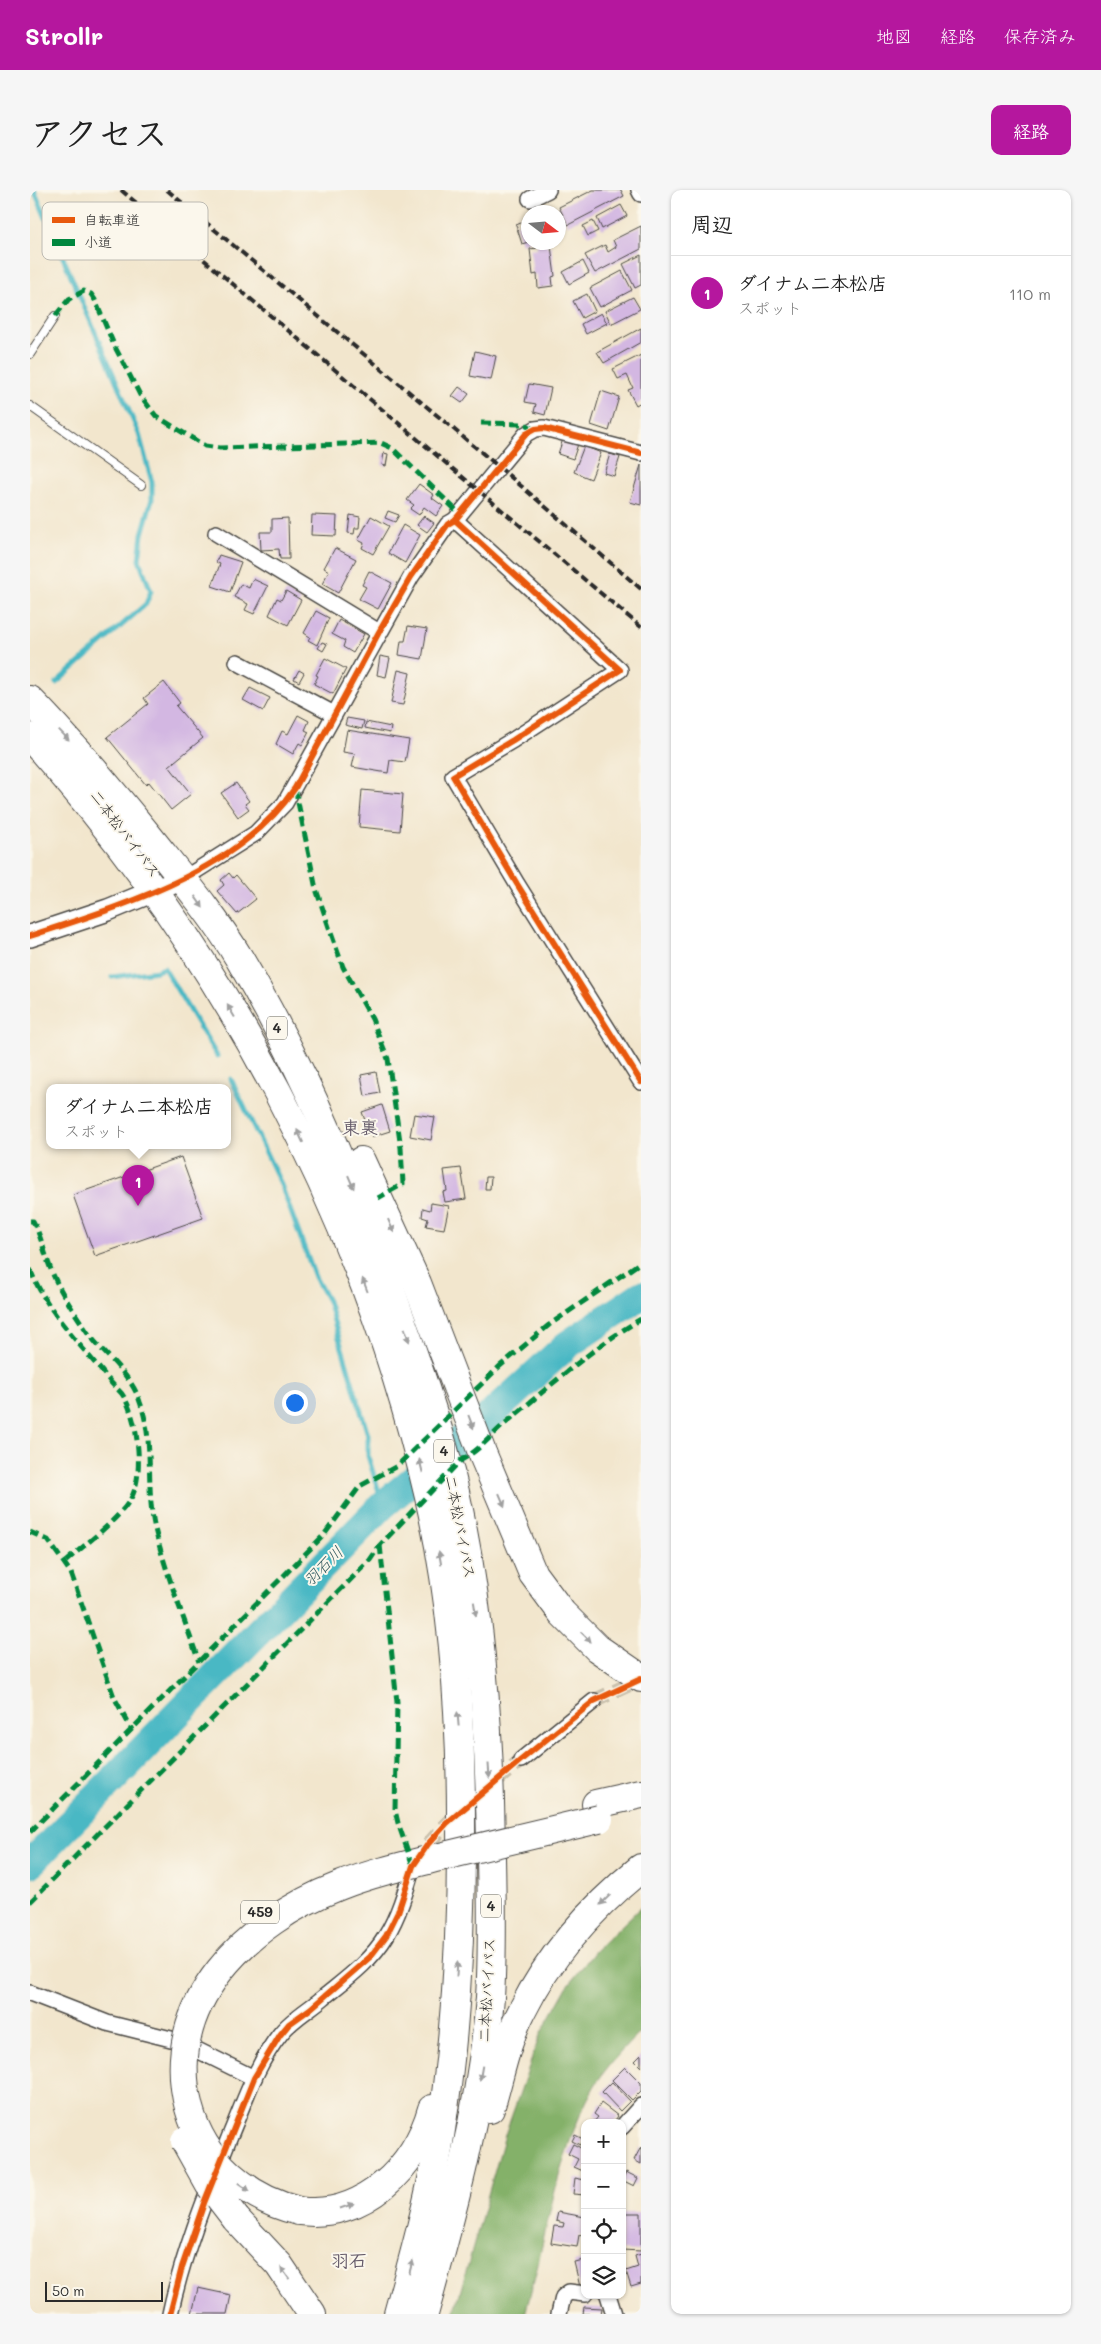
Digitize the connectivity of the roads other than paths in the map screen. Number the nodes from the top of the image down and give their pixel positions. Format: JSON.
{"nodes":[{"id":1,"x":548,"y":190,"type":"edge"},
{"id":2,"x":639,"y":190,"type":"edge"},
{"id":3,"x":641,"y":194,"type":"edge"},
{"id":4,"x":530,"y":199,"type":"dead end"},
{"id":5,"x":54,"y":316,"type":"dead end"},
{"id":6,"x":30,"y":354,"type":"edge"},
{"id":7,"x":30,"y":406,"type":"edge"},
{"id":8,"x":641,"y":453,"type":"edge"},
{"id":9,"x":141,"y":484,"type":"dead end"},
{"id":10,"x":455,"y":520,"type":"junction"},
{"id":11,"x":216,"y":533,"type":"dead end"},
{"id":12,"x":379,"y":632,"type":"junction"},
{"id":13,"x":237,"y":662,"type":"dead end"},
{"id":14,"x":30,"y":700,"type":"edge"},
{"id":15,"x":334,"y":714,"type":"junction"},
{"id":16,"x":30,"y":737,"type":"edge"},
{"id":17,"x":183,"y":879,"type":"junction"},
{"id":18,"x":154,"y":893,"type":"junction"},
{"id":19,"x":30,"y":936,"type":"edge"},
{"id":20,"x":238,"y":956,"type":"junction"},
{"id":21,"x":641,"y":1082,"type":"edge"},
{"id":22,"x":442,"y":1496,"type":"junction"},
{"id":23,"x":641,"y":1678,"type":"edge"},
{"id":24,"x":594,"y":1701,"type":"tunnel mouth"},
{"id":25,"x":521,"y":1760,"type":"tunnel mouth"},
{"id":26,"x":641,"y":1794,"type":"edge"},
{"id":27,"x":641,"y":1807,"type":"edge"},
{"id":28,"x":597,"y":1812,"type":"junction"},
{"id":29,"x":413,"y":1866,"type":"tunnel mouth"},
{"id":30,"x":641,"y":1868,"type":"edge"},
{"id":31,"x":30,"y":1993,"type":"edge"},
{"id":32,"x":455,"y":2006,"type":"junction"},
{"id":33,"x":254,"y":2078,"type":"junction"},
{"id":34,"x":641,"y":2106,"type":"edge"},
{"id":35,"x":626,"y":2123,"type":"edge"},
{"id":36,"x":581,"y":2293,"type":"edge"},
{"id":37,"x":606,"y":2299,"type":"edge"},
{"id":38,"x":170,"y":2314,"type":"edge"},
{"id":39,"x":312,"y":2314,"type":"edge"},
{"id":40,"x":398,"y":2314,"type":"edge"},
{"id":41,"x":424,"y":2314,"type":"edge"},
{"id":42,"x":435,"y":2314,"type":"edge"},
{"id":43,"x":560,"y":2314,"type":"edge"},
{"id":44,"x":614,"y":2314,"type":"edge"}],
"edges":[{"from":1,"to":4,"type":"street"},
{"from":2,"to":3,"type":"street"},
{"from":5,"to":6,"type":"lane"},
{"from":7,"to":9,"type":"lane"},
{"from":8,"to":10,"type":"street"},
{"from":10,"to":12,"type":"street"},
{"from":10,"to":21,"type":"street"},
{"from":11,"to":12,"type":"street"},
{"from":12,"to":15,"type":"street"},
{"from":13,"to":15,"type":"street"},
{"from":14,"to":17,"type":"highway","name":"二本松バイパス","number":"4","one_way":true},
{"from":15,"to":17,"type":"street"},
{"from":16,"to":18,"type":"highway","name":"二本松バイパス","number":"4"},
{"from":17,"to":18,"type":"street"},
{"from":17,"to":20,"type":"highway","name":"二本松バイパス","number":"4","one_way":true},
{"from":18,"to":19,"type":"street"},
{"from":22,"to":18,"type":"highway","name":"二本松バイパス","number":"4","one_way":true},
{"from":20,"to":22,"type":"highway","name":"二本松バイパス","number":"4","one_way":true},
{"from":20,"to":23,"type":"highway","one_way":true},
{"from":32,"to":22,"type":"highway","name":"二本松バイパス","number":"4","one_way":true},
{"from":22,"to":41,"type":"highway","name":"二本松バイパス","number":"4","one_way":true},
{"from":24,"to":25,"type":"street"},
{"from":26,"to":28,"type":"highway","number":"459"},
{"from":27,"to":28,"type":"highway"},
{"from":28,"to":32,"type":"highway","one_way":true,"bridge":true},
{"from":39,"to":28,"type":"highway","number":"459","one_way":true,"bridge":true},
{"from":29,"to":33,"type":"street"},
{"from":30,"to":42,"type":"highway","one_way":true},
{"from":31,"to":33,"type":"street"},
{"from":40,"to":32,"type":"highway","name":"二本松バイパス","number":"4","one_way":true},
{"from":33,"to":38,"type":"street"},
{"from":34,"to":35,"type":"street"},
{"from":36,"to":43,"type":"street"},
{"from":37,"to":44,"type":"street"}]}
